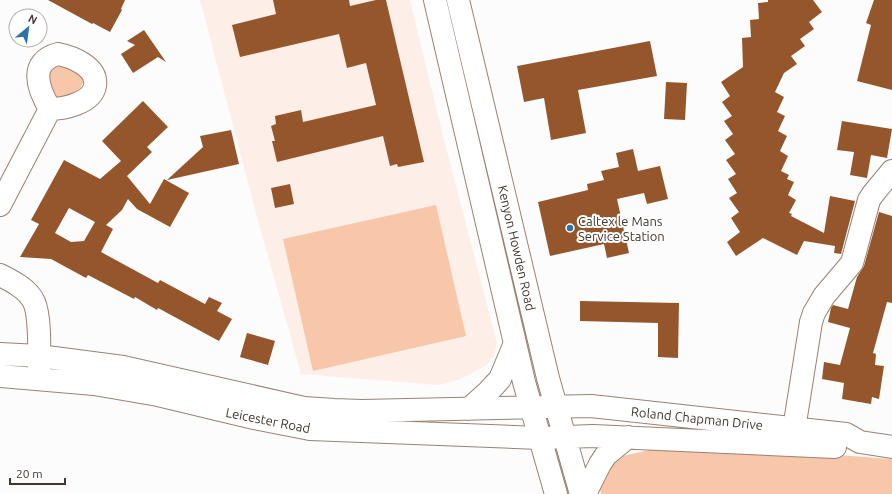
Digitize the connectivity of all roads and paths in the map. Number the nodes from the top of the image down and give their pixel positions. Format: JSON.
{"nodes":[{"id":1,"x":458,"y":0,"type":"edge"},
{"id":2,"x":439,"y":1,"type":"edge"},
{"id":3,"x":50,"y":109,"type":"dead end"},
{"id":4,"x":487,"y":121,"type":"junction"},
{"id":5,"x":464,"y":127,"type":"junction"},
{"id":6,"x":892,"y":171,"type":"edge"},
{"id":7,"x":0,"y":205,"type":"edge"},
{"id":8,"x":0,"y":275,"type":"edge"},
{"id":9,"x":515,"y":343,"type":"junction"},
{"id":10,"x":0,"y":354,"type":"edge"},
{"id":11,"x":39,"y":356,"type":"junction"},
{"id":12,"x":0,"y":376,"type":"edge"},
{"id":13,"x":39,"y":378,"type":"junction"},
{"id":14,"x":556,"y":406,"type":"junction"},
{"id":15,"x":469,"y":408,"type":"junction"},
{"id":16,"x":531,"y":408,"type":"junction"},
{"id":17,"x":794,"y":429,"type":"junction"},
{"id":18,"x":564,"y":437,"type":"junction"},
{"id":19,"x":628,"y":437,"type":"junction"},
{"id":20,"x":539,"y":438,"type":"junction"},
{"id":21,"x":860,"y":442,"type":"junction"},
{"id":22,"x":892,"y":447,"type":"edge"},
{"id":23,"x":556,"y":494,"type":"edge"},
{"id":24,"x":581,"y":494,"type":"edge"},
{"id":25,"x":585,"y":494,"type":"edge"}],
"edges":[{"from":1,"to":4,"type":"street","name":"Kenyon Howden Road"},
{"from":2,"to":5,"type":"street","name":"Kenyon Howden Road"},
{"from":3,"to":7,"type":"street"},
{"from":4,"to":5,"type":"street"},
{"from":4,"to":14,"type":"street","name":"Kenyon Howden Road"},
{"from":5,"to":9,"type":"street","name":"Kenyon Howden Road"},
{"from":6,"to":17,"type":"street"},
{"from":8,"to":11,"type":"street"},
{"from":9,"to":15,"type":"street"},
{"from":9,"to":16,"type":"street","name":"Kenyon Howden Road"},
{"from":10,"to":11,"type":"street","name":"Leicester Road"},
{"from":11,"to":13,"type":"street"},
{"from":11,"to":15,"type":"street","name":"Leicester Road"},
{"from":12,"to":13,"type":"street","name":"Leicester Road"},
{"from":13,"to":20,"type":"street","name":"Leicester Road"},
{"from":14,"to":16,"type":"street","name":"Roland Chapman Drive"},
{"from":14,"to":17,"type":"street","name":"Roland Chapman Drive"},
{"from":14,"to":18,"type":"street","name":"Kenyon Howden Road"},
{"from":15,"to":16,"type":"street","name":"Leicester Road"},
{"from":16,"to":20,"type":"street","name":"Kenyon Howden Road"},
{"from":17,"to":21,"type":"street","name":"Roland Chapman Drive"},
{"from":18,"to":19,"type":"street","name":"Roland Chapman Drive"},
{"from":18,"to":20,"type":"street","name":"Roland Chapman Drive"},
{"from":18,"to":24,"type":"street","name":"Kenyon Howden Road"},
{"from":19,"to":21,"type":"street","name":"Roland Chapman Drive"},
{"from":19,"to":25,"type":"street"},
{"from":20,"to":23,"type":"street","name":"Kenyon Howden Road"},
{"from":21,"to":22,"type":"street","name":"Roland Chapman Drive"}]}
